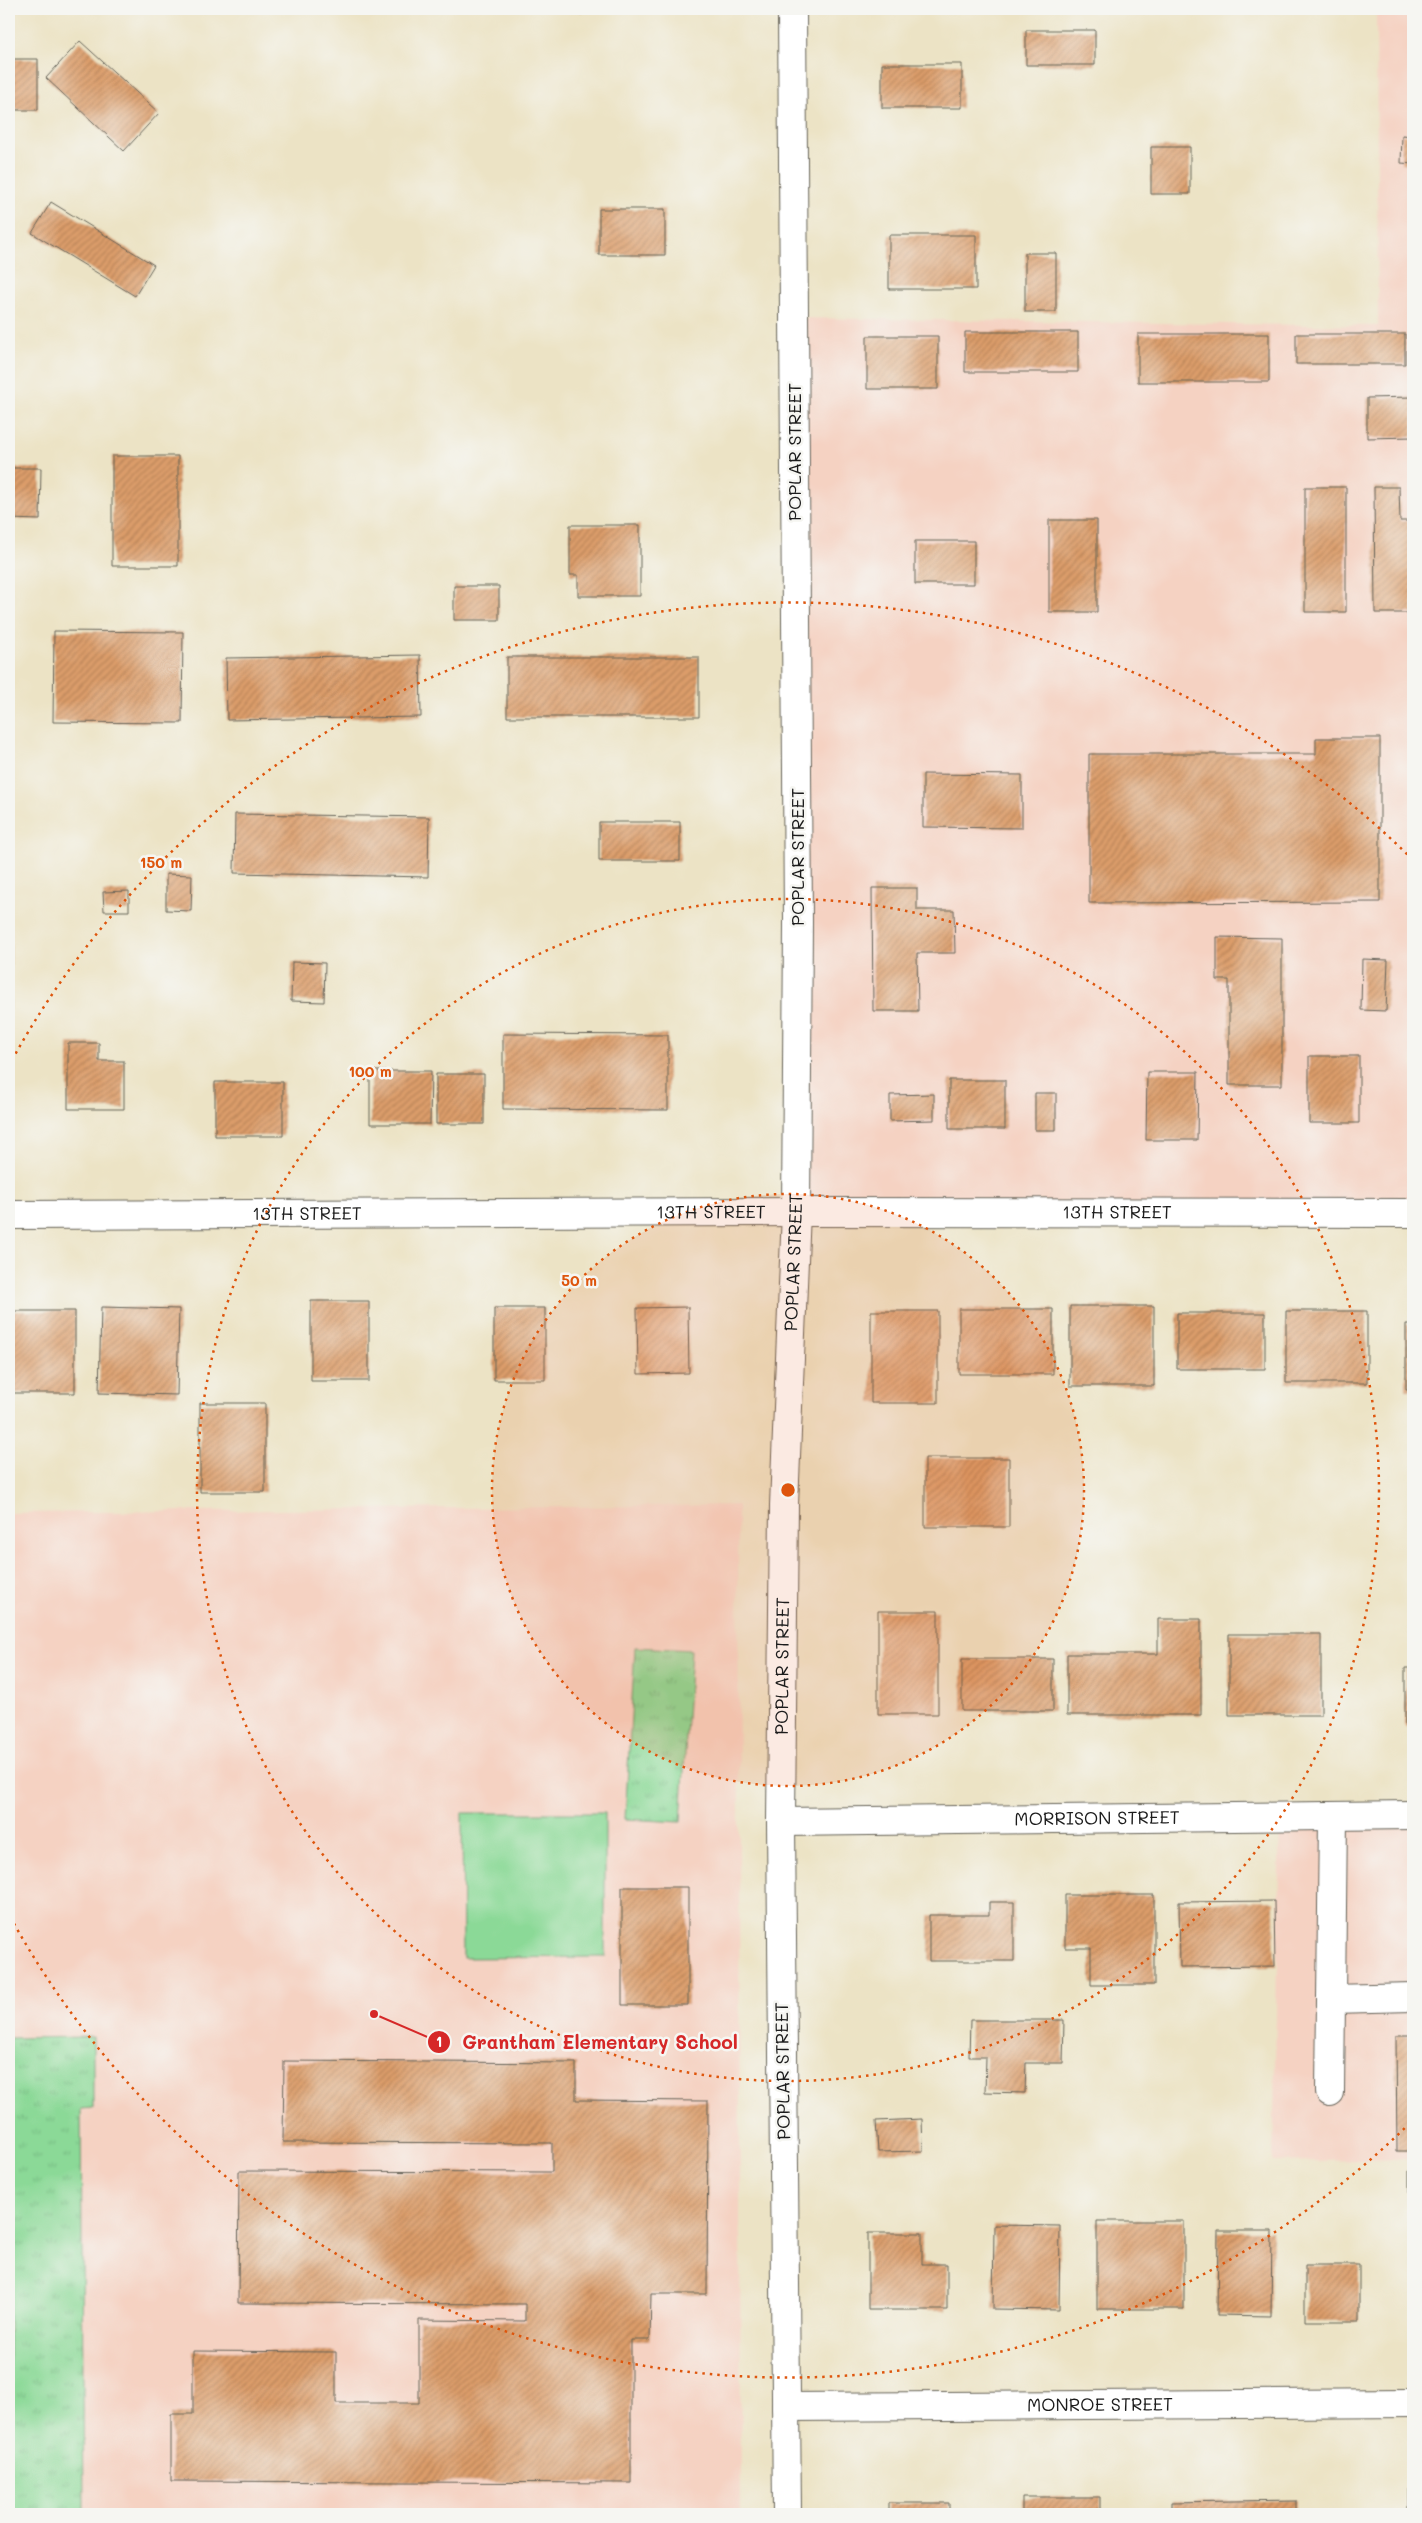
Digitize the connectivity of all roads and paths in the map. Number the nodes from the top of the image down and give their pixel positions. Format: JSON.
{"nodes":[{"id":1,"x":792,"y":9,"type":"edge"},
{"id":2,"x":796,"y":1212,"type":"junction"},
{"id":3,"x":1413,"y":1213,"type":"edge"},
{"id":4,"x":9,"y":1215,"type":"edge"},
{"id":5,"x":1413,"y":1815,"type":"edge"},
{"id":6,"x":1333,"y":1816,"type":"junction"},
{"id":7,"x":780,"y":1822,"type":"junction"},
{"id":8,"x":1413,"y":1997,"type":"edge"},
{"id":9,"x":1331,"y":1999,"type":"junction"},
{"id":10,"x":1330,"y":2092,"type":"dead end"},
{"id":11,"x":1413,"y":2403,"type":"edge"},
{"id":12,"x":786,"y":2407,"type":"junction"},
{"id":13,"x":787,"y":2514,"type":"edge"}],
"edges":[{"from":1,"to":2,"type":"street","name":"POPLAR STREET"},
{"from":2,"to":3,"type":"street","name":"13TH STREET"},
{"from":2,"to":4,"type":"street","name":"13TH STREET"},
{"from":2,"to":7,"type":"street","name":"POPLAR STREET"},
{"from":5,"to":6,"type":"street","name":"MORRISON STREET"},
{"from":6,"to":7,"type":"street","name":"MORRISON STREET"},
{"from":6,"to":9,"type":"street"},
{"from":7,"to":12,"type":"street","name":"POPLAR STREET"},
{"from":8,"to":9,"type":"street"},
{"from":9,"to":10,"type":"street"},
{"from":11,"to":12,"type":"street","name":"MONROE STREET"},
{"from":12,"to":13,"type":"street","name":"POPLAR STREET"}]}
